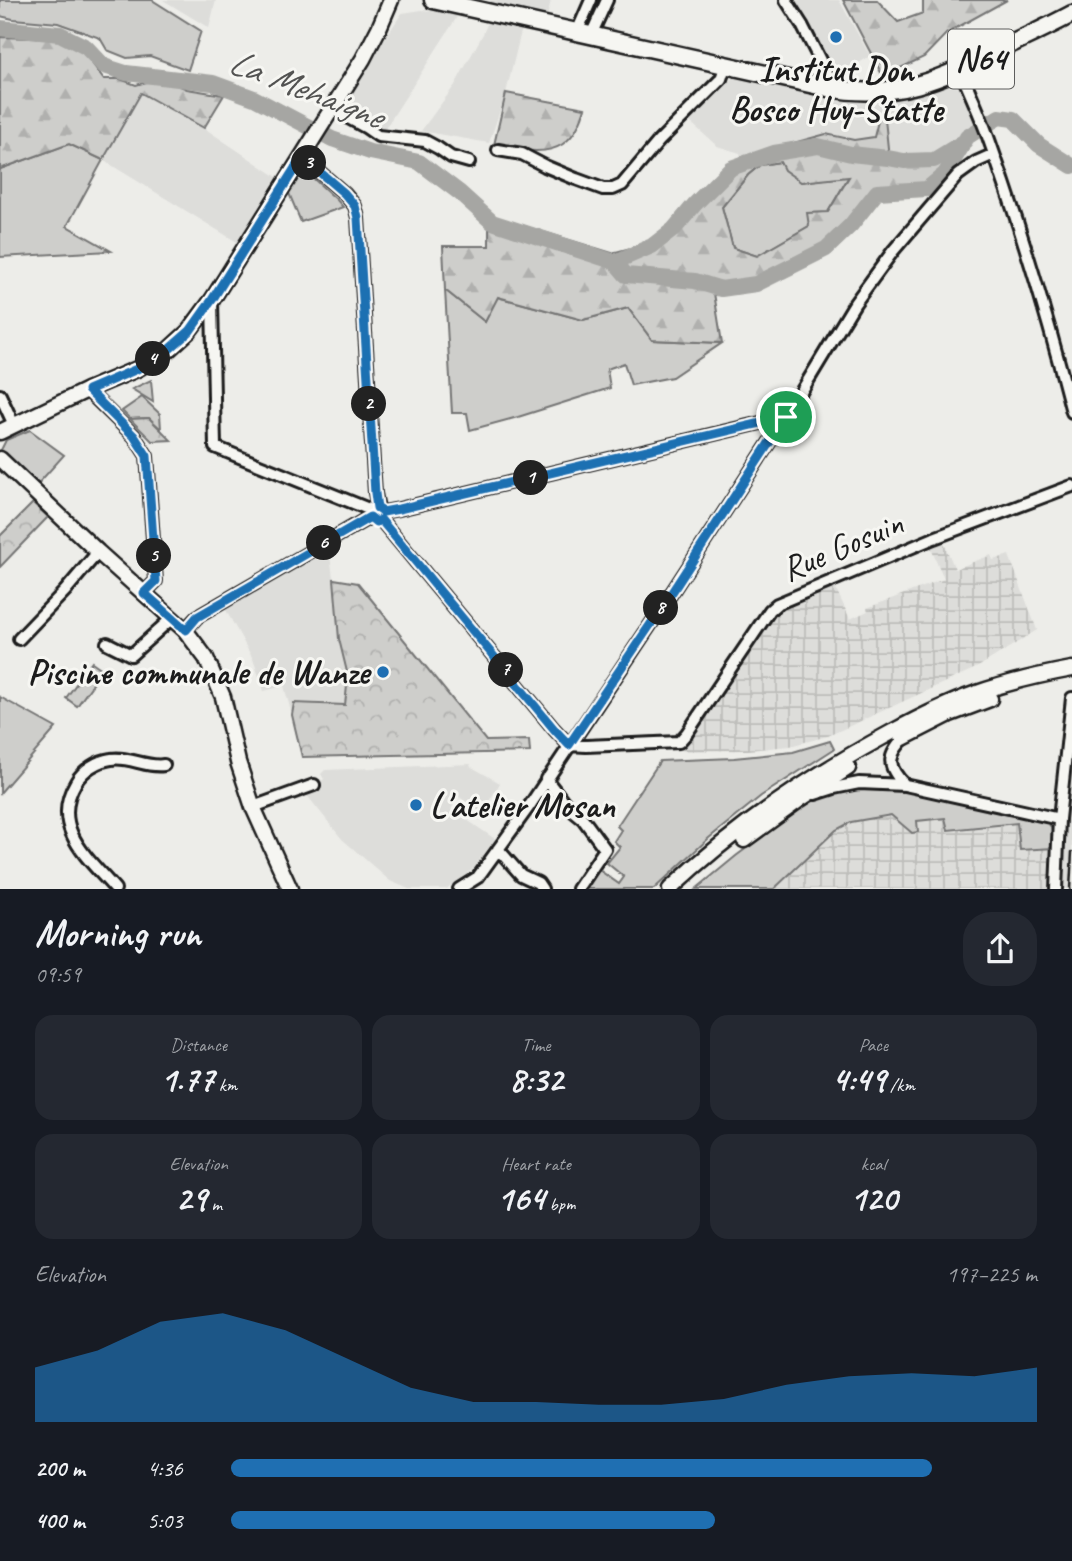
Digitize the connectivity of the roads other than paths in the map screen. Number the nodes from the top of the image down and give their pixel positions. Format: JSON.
{"nodes":[{"id":1,"x":391,"y":0,"type":"edge"},
{"id":2,"x":433,"y":0,"type":"edge"},
{"id":3,"x":591,"y":0,"type":"edge"},
{"id":4,"x":607,"y":0,"type":"edge"},
{"id":5,"x":786,"y":0,"type":"edge"},
{"id":6,"x":1072,"y":14,"type":"edge"},
{"id":7,"x":584,"y":33,"type":"junction"},
{"id":8,"x":726,"y":64,"type":"junction"},
{"id":9,"x":960,"y":69,"type":"junction"},
{"id":10,"x":828,"y":88,"type":"junction"},
{"id":11,"x":332,"y":109,"type":"junction"},
{"id":12,"x":498,"y":150,"type":"dead end"},
{"id":13,"x":994,"y":154,"type":"junction"},
{"id":14,"x":302,"y":157,"type":"junction"},
{"id":15,"x":468,"y":162,"type":"dead end"},
{"id":16,"x":212,"y":300,"type":"junction"},
{"id":17,"x":88,"y":390,"type":"junction"},
{"id":18,"x":0,"y":395,"type":"edge"},
{"id":19,"x":1072,"y":412,"type":"edge"},
{"id":20,"x":786,"y":417,"type":"junction"},
{"id":21,"x":14,"y":425,"type":"junction"},
{"id":22,"x":0,"y":432,"type":"edge"},
{"id":23,"x":0,"y":459,"type":"edge"},
{"id":24,"x":1072,"y":486,"type":"edge"},
{"id":25,"x":377,"y":513,"type":"junction"},
{"id":26,"x":98,"y":552,"type":"junction"},
{"id":27,"x":144,"y":593,"type":"junction"},
{"id":28,"x":172,"y":618,"type":"junction"},
{"id":29,"x":186,"y":630,"type":"junction"},
{"id":30,"x":19,"y":639,"type":"dead end"},
{"id":31,"x":107,"y":643,"type":"dead end"},
{"id":32,"x":1067,"y":674,"type":"edge"},
{"id":33,"x":1072,"y":698,"type":"edge"},
{"id":34,"x":906,"y":736,"type":"junction"},
{"id":35,"x":569,"y":745,"type":"junction"},
{"id":36,"x":164,"y":765,"type":"dead end"},
{"id":37,"x":546,"y":779,"type":"junction"},
{"id":38,"x":314,"y":785,"type":"dead end"},
{"id":39,"x":905,"y":785,"type":"junction"},
{"id":40,"x":799,"y":800,"type":"junction"},
{"id":41,"x":253,"y":807,"type":"junction"},
{"id":42,"x":1059,"y":819,"type":"junction"},
{"id":43,"x":498,"y":849,"type":"junction"},
{"id":44,"x":115,"y":889,"type":"edge"},
{"id":45,"x":290,"y":889,"type":"edge"},
{"id":46,"x":460,"y":889,"type":"edge"},
{"id":47,"x":542,"y":889,"type":"edge"},
{"id":48,"x":578,"y":889,"type":"edge"},
{"id":49,"x":670,"y":889,"type":"edge"},
{"id":50,"x":683,"y":889,"type":"edge"},
{"id":51,"x":1056,"y":889,"type":"edge"}],
"edges":[{"from":1,"to":11,"type":"main road"},
{"from":2,"to":7,"type":"main road"},
{"from":3,"to":7,"type":"street"},
{"from":4,"to":7,"type":"street"},
{"from":5,"to":10,"type":"street"},
{"from":6,"to":9,"type":"main road","number":"N64"},
{"from":7,"to":8,"type":"main road"},
{"from":8,"to":10,"type":"main road"},
{"from":8,"to":12,"type":"street"},
{"from":9,"to":10,"type":"main road","number":"N64"},
{"from":9,"to":13,"type":"street"},
{"from":11,"to":14,"type":"main road"},
{"from":11,"to":15,"type":"street"},
{"from":13,"to":19,"type":"street"},
{"from":13,"to":20,"type":"street"},
{"from":14,"to":16,"type":"main road"},
{"from":14,"to":25,"type":"street"},
{"from":16,"to":17,"type":"main road"},
{"from":16,"to":25,"type":"street"},
{"from":17,"to":21,"type":"main road"},
{"from":17,"to":27,"type":"street"},
{"from":18,"to":21,"type":"street"},
{"from":20,"to":25,"type":"street"},
{"from":20,"to":35,"type":"street"},
{"from":21,"to":22,"type":"main road"},
{"from":23,"to":26,"type":"main road"},
{"from":24,"to":35,"type":"street","name":"Rue Gosuin"},
{"from":25,"to":29,"type":"street"},
{"from":25,"to":35,"type":"street"},
{"from":26,"to":27,"type":"main road"},
{"from":26,"to":30,"type":"street"},
{"from":27,"to":28,"type":"main road"},
{"from":28,"to":29,"type":"main road"},
{"from":28,"to":31,"type":"street"},
{"from":29,"to":41,"type":"main road"},
{"from":32,"to":34,"type":"main road"},
{"from":32,"to":49,"type":"main road"},
{"from":33,"to":42,"type":"street"},
{"from":34,"to":39,"type":"street"},
{"from":34,"to":40,"type":"main road"},
{"from":35,"to":37,"type":"street"},
{"from":36,"to":44,"type":"street"},
{"from":37,"to":43,"type":"street"},
{"from":37,"to":48,"type":"street"},
{"from":38,"to":41,"type":"street"},
{"from":39,"to":40,"type":"street"},
{"from":39,"to":42,"type":"street"},
{"from":40,"to":50,"type":"main road"},
{"from":41,"to":45,"type":"main road"},
{"from":42,"to":51,"type":"street"},
{"from":43,"to":46,"type":"street"},
{"from":43,"to":47,"type":"street"}]}
